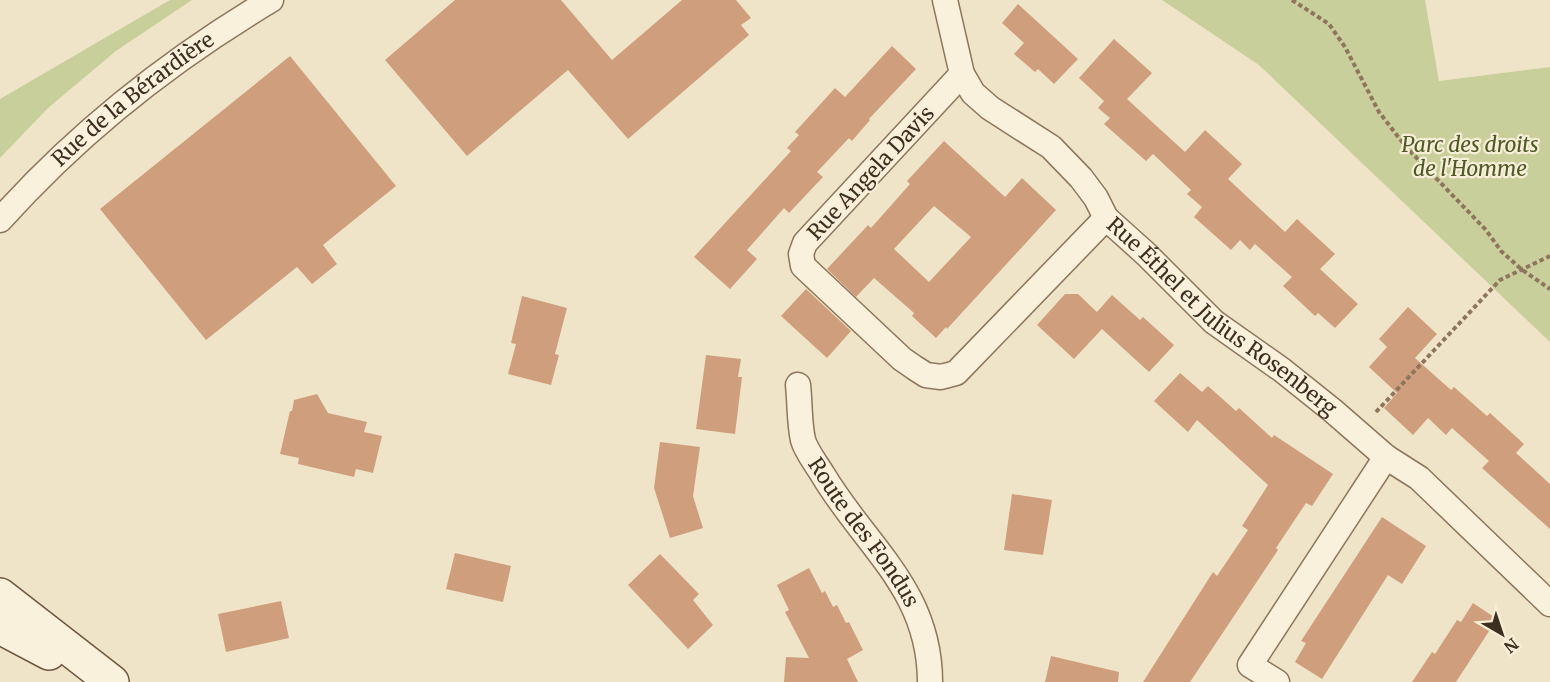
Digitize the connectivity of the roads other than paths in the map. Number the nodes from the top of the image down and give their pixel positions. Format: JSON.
{"nodes":[{"id":1,"x":271,"y":0,"type":"edge"},
{"id":2,"x":945,"y":0,"type":"edge"},
{"id":3,"x":962,"y":74,"type":"junction"},
{"id":4,"x":1106,"y":218,"type":"junction"},
{"id":5,"x":3,"y":219,"type":"edge"},
{"id":6,"x":798,"y":385,"type":"dead end"},
{"id":7,"x":1386,"y":457,"type":"junction"},
{"id":8,"x":0,"y":595,"type":"edge"},
{"id":9,"x":1550,"y":604,"type":"edge"},
{"id":10,"x":0,"y":627,"type":"edge"},
{"id":11,"x":105,"y":682,"type":"edge"},
{"id":12,"x":112,"y":682,"type":"edge"},
{"id":13,"x":930,"y":682,"type":"edge"},
{"id":14,"x":1277,"y":682,"type":"edge"}],
"edges":[{"from":1,"to":5,"type":"street","name":"Rue de la Bérardière"},
{"from":2,"to":3,"type":"street","name":"Rue Éthel et Julius Rosenberg"},
{"from":3,"to":4,"type":"street","name":"Rue Éthel et Julius Rosenberg"},
{"from":3,"to":4,"type":"street","name":"Rue Angela Davis"},
{"from":4,"to":7,"type":"street","name":"Rue Éthel et Julius Rosenberg"},
{"from":6,"to":13,"type":"street","name":"Route des Fondus"},
{"from":7,"to":9,"type":"street","name":"Rue Éthel et Julius Rosenberg"},
{"from":7,"to":14,"type":"street"},
{"from":8,"to":12,"type":"street"},
{"from":10,"to":11,"type":"street"}]}
